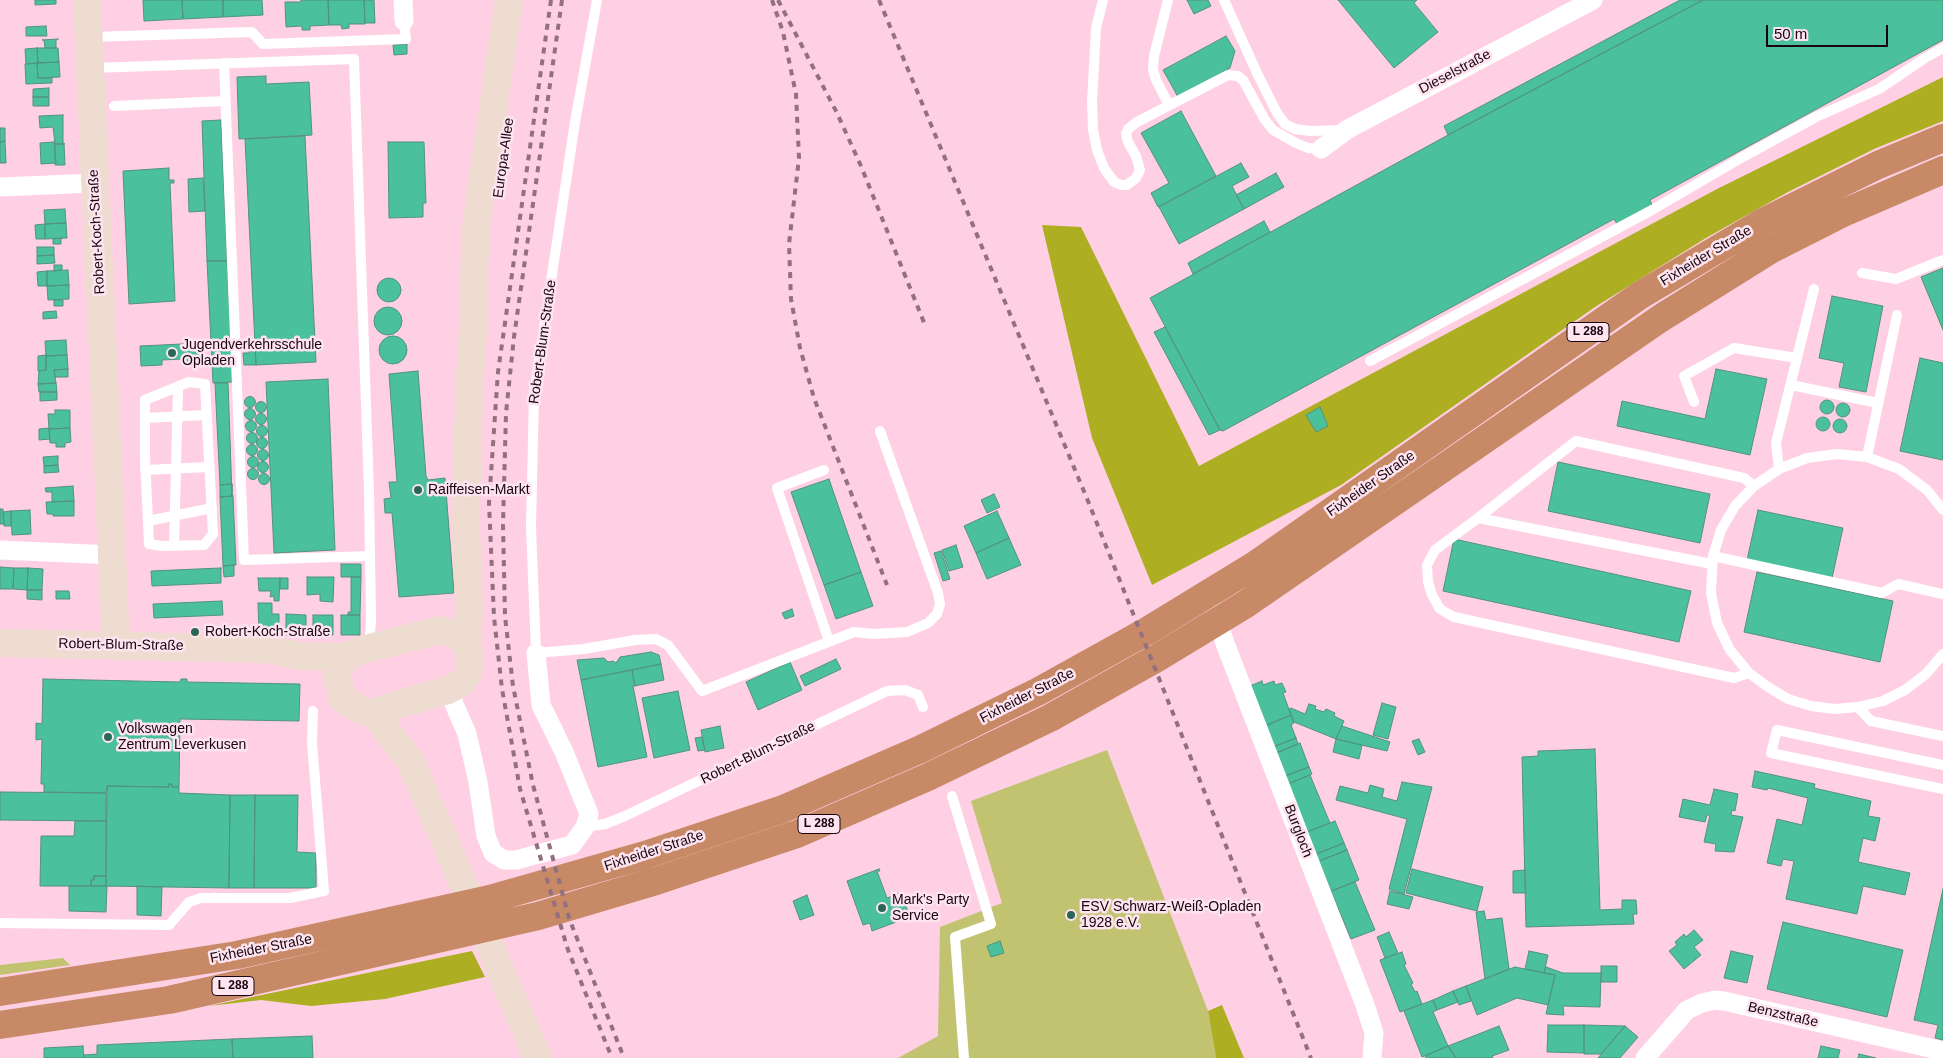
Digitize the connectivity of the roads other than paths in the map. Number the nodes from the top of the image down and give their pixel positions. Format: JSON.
{"nodes":[{"id":1,"x":88,"y":0,"type":"edge"},
{"id":2,"x":403,"y":0,"type":"edge"},
{"id":3,"x":509,"y":0,"type":"edge"},
{"id":4,"x":527,"y":0,"type":"edge"},
{"id":5,"x":597,"y":0,"type":"edge"},
{"id":6,"x":1103,"y":0,"type":"edge"},
{"id":7,"x":1168,"y":0,"type":"edge"},
{"id":8,"x":1224,"y":0,"type":"edge"},
{"id":9,"x":1593,"y":0,"type":"edge"},
{"id":10,"x":404,"y":21,"type":"joint"},
{"id":11,"x":89,"y":37,"type":"junction"},
{"id":12,"x":1943,"y":48,"type":"edge"},
{"id":13,"x":224,"y":62,"type":"junction"},
{"id":14,"x":90,"y":68,"type":"junction"},
{"id":15,"x":225,"y":101,"type":"junction"},
{"id":16,"x":1169,"y":105,"type":"junction"},
{"id":17,"x":114,"y":106,"type":"dead end"},
{"id":18,"x":1348,"y":129,"type":"junction"},
{"id":19,"x":1943,"y":138,"type":"edge"},
{"id":20,"x":1321,"y":149,"type":"joint"},
{"id":21,"x":1943,"y":170,"type":"edge"},
{"id":22,"x":95,"y":183,"type":"junction"},
{"id":23,"x":0,"y":187,"type":"edge"},
{"id":24,"x":1943,"y":260,"type":"edge"},
{"id":25,"x":1862,"y":273,"type":"dead end"},
{"id":26,"x":1814,"y":289,"type":"dead end"},
{"id":27,"x":474,"y":314,"type":"junction"},
{"id":28,"x":1897,"y":315,"type":"dead end"},
{"id":29,"x":1797,"y":358,"type":"junction"},
{"id":30,"x":1370,"y":361,"type":"dead end"},
{"id":31,"x":1791,"y":384,"type":"junction"},
{"id":32,"x":177,"y":387,"type":"junction"},
{"id":33,"x":1694,"y":402,"type":"dead end"},
{"id":34,"x":1878,"y":403,"type":"junction"},
{"id":35,"x":206,"y":415,"type":"junction"},
{"id":36,"x":178,"y":416,"type":"junction"},
{"id":37,"x":145,"y":418,"type":"junction"},
{"id":38,"x":880,"y":431,"type":"dead end"},
{"id":39,"x":1867,"y":457,"type":"junction"},
{"id":40,"x":209,"y":467,"type":"junction"},
{"id":41,"x":176,"y":469,"type":"junction"},
{"id":42,"x":1779,"y":469,"type":"junction"},
{"id":43,"x":145,"y":470,"type":"junction"},
{"id":44,"x":824,"y":470,"type":"dead end"},
{"id":45,"x":1754,"y":486,"type":"junction"},
{"id":46,"x":212,"y":508,"type":"junction"},
{"id":47,"x":1943,"y":510,"type":"edge"},
{"id":48,"x":175,"y":516,"type":"junction"},
{"id":49,"x":1478,"y":518,"type":"junction"},
{"id":50,"x":148,"y":521,"type":"junction"},
{"id":51,"x":174,"y":545,"type":"junction"},
{"id":52,"x":0,"y":550,"type":"edge"},
{"id":53,"x":112,"y":555,"type":"junction"},
{"id":54,"x":370,"y":556,"type":"junction"},
{"id":55,"x":1712,"y":560,"type":"junction"},
{"id":56,"x":1943,"y":594,"type":"edge"},
{"id":57,"x":468,"y":597,"type":"junction"},
{"id":58,"x":1212,"y":604,"type":"dead end"},
{"id":59,"x":440,"y":630,"type":"junction"},
{"id":60,"x":829,"y":641,"type":"junction"},
{"id":61,"x":0,"y":643,"type":"edge"},
{"id":62,"x":467,"y":643,"type":"junction"},
{"id":63,"x":116,"y":644,"type":"junction"},
{"id":64,"x":536,"y":653,"type":"junction"},
{"id":65,"x":1943,"y":655,"type":"edge"},
{"id":66,"x":351,"y":661,"type":"junction"},
{"id":67,"x":1749,"y":673,"type":"junction"},
{"id":68,"x":448,"y":690,"type":"junction"},
{"id":69,"x":407,"y":702,"type":"junction"},
{"id":70,"x":923,"y":707,"type":"dead end"},
{"id":71,"x":1858,"y":707,"type":"junction"},
{"id":72,"x":312,"y":711,"type":"dead end"},
{"id":73,"x":373,"y":712,"type":"junction"},
{"id":74,"x":1943,"y":736,"type":"edge"},
{"id":75,"x":411,"y":762,"type":"junction"},
{"id":76,"x":1943,"y":765,"type":"edge"},
{"id":77,"x":1943,"y":789,"type":"edge"},
{"id":78,"x":952,"y":796,"type":"dead end"},
{"id":79,"x":586,"y":827,"type":"junction"},
{"id":80,"x":0,"y":923,"type":"edge"},
{"id":81,"x":0,"y":992,"type":"edge"},
{"id":82,"x":0,"y":1025,"type":"edge"},
{"id":83,"x":1943,"y":1051,"type":"edge"},
{"id":84,"x":538,"y":1058,"type":"edge"},
{"id":85,"x":964,"y":1058,"type":"edge"},
{"id":86,"x":1372,"y":1058,"type":"edge"},
{"id":87,"x":1645,"y":1058,"type":"edge"}],
"edges":[{"from":1,"to":11,"type":"main road","name":"Robert-Koch-Straße"},
{"from":2,"to":10,"type":"street"},
{"from":3,"to":27,"type":"main road","name":"Europa-Allee"},
{"from":4,"to":27,"type":"main road","name":"Europa-Allee"},
{"from":5,"to":64,"type":"lane","name":"Robert-Blum-Straße"},
{"from":6,"to":16,"type":"lane"},
{"from":7,"to":16,"type":"lane"},
{"from":8,"to":18,"type":"lane"},
{"from":9,"to":18,"type":"street","name":"Dieselstraße"},
{"from":10,"to":11,"type":"lane"},
{"from":11,"to":14,"type":"main road","name":"Robert-Koch-Straße"},
{"from":12,"to":30,"type":"lane"},
{"from":13,"to":14,"type":"lane"},
{"from":13,"to":15,"type":"lane"},
{"from":13,"to":54,"type":"lane"},
{"from":14,"to":22,"type":"main road","name":"Robert-Koch-Straße"},
{"from":15,"to":17,"type":"lane"},
{"from":15,"to":54,"type":"lane"},
{"from":16,"to":20,"type":"lane"},
{"from":18,"to":20,"type":"street","name":"Dieselstraße"},
{"from":19,"to":81,"type":"highway","name":"Fixheider Straße","number":"L 288"},
{"from":21,"to":82,"type":"highway","name":"Fixheider Straße","number":"L 288"},
{"from":22,"to":23,"type":"street"},
{"from":22,"to":53,"type":"main road","name":"Robert-Koch-Straße"},
{"from":24,"to":25,"type":"lane"},
{"from":26,"to":29,"type":"lane"},
{"from":27,"to":57,"type":"main road","name":"Europa-Allee"},
{"from":28,"to":34,"type":"lane"},
{"from":29,"to":31,"type":"lane"},
{"from":29,"to":33,"type":"lane"},
{"from":31,"to":34,"type":"lane"},
{"from":31,"to":42,"type":"lane"},
{"from":32,"to":35,"type":"lane"},
{"from":32,"to":36,"type":"lane"},
{"from":32,"to":37,"type":"lane"},
{"from":34,"to":39,"type":"lane"},
{"from":35,"to":36,"type":"lane"},
{"from":35,"to":40,"type":"lane"},
{"from":36,"to":37,"type":"lane"},
{"from":36,"to":41,"type":"lane"},
{"from":37,"to":43,"type":"lane"},
{"from":38,"to":60,"type":"lane"},
{"from":39,"to":42,"type":"lane"},
{"from":39,"to":47,"type":"lane"},
{"from":40,"to":41,"type":"lane"},
{"from":40,"to":46,"type":"lane"},
{"from":41,"to":43,"type":"lane"},
{"from":41,"to":48,"type":"lane"},
{"from":42,"to":45,"type":"lane"},
{"from":43,"to":50,"type":"lane"},
{"from":44,"to":60,"type":"lane"},
{"from":45,"to":49,"type":"lane"},
{"from":45,"to":55,"type":"lane"},
{"from":46,"to":48,"type":"lane"},
{"from":46,"to":51,"type":"lane"},
{"from":48,"to":50,"type":"lane"},
{"from":48,"to":51,"type":"lane"},
{"from":49,"to":55,"type":"lane"},
{"from":49,"to":67,"type":"lane"},
{"from":50,"to":51,"type":"lane"},
{"from":52,"to":53,"type":"street"},
{"from":53,"to":63,"type":"main road","name":"Robert-Koch-Straße"},
{"from":54,"to":66,"type":"lane"},
{"from":55,"to":56,"type":"lane"},
{"from":55,"to":67,"type":"lane"},
{"from":57,"to":59,"type":"main road"},
{"from":57,"to":62,"type":"main road","name":"Europa-Allee"},
{"from":58,"to":86,"type":"street","name":"Burgloch"},
{"from":59,"to":62,"type":"main road"},
{"from":59,"to":66,"type":"main road","name":"Robert-Blum-Straße"},
{"from":60,"to":64,"type":"lane"},
{"from":61,"to":63,"type":"main road","name":"Robert-Blum-Straße"},
{"from":62,"to":68,"type":"main road","name":"Europa-Allee"},
{"from":63,"to":66,"type":"main road","name":"Robert-Blum-Straße"},
{"from":64,"to":79,"type":"street","name":"Robert-Blum-Straße"},
{"from":65,"to":71,"type":"lane"},
{"from":66,"to":73,"type":"main road"},
{"from":67,"to":71,"type":"lane"},
{"from":68,"to":69,"type":"main road"},
{"from":68,"to":79,"type":"street"},
{"from":69,"to":73,"type":"main road"},
{"from":69,"to":75,"type":"main road"},
{"from":70,"to":79,"type":"lane","name":"Robert-Blum-Straße"},
{"from":71,"to":74,"type":"lane"},
{"from":72,"to":80,"type":"lane"},
{"from":73,"to":75,"type":"main road"},
{"from":75,"to":84,"type":"main road"},
{"from":76,"to":77,"type":"lane"},
{"from":78,"to":85,"type":"lane"},
{"from":83,"to":87,"type":"street","name":"Benzstraße"}]}
